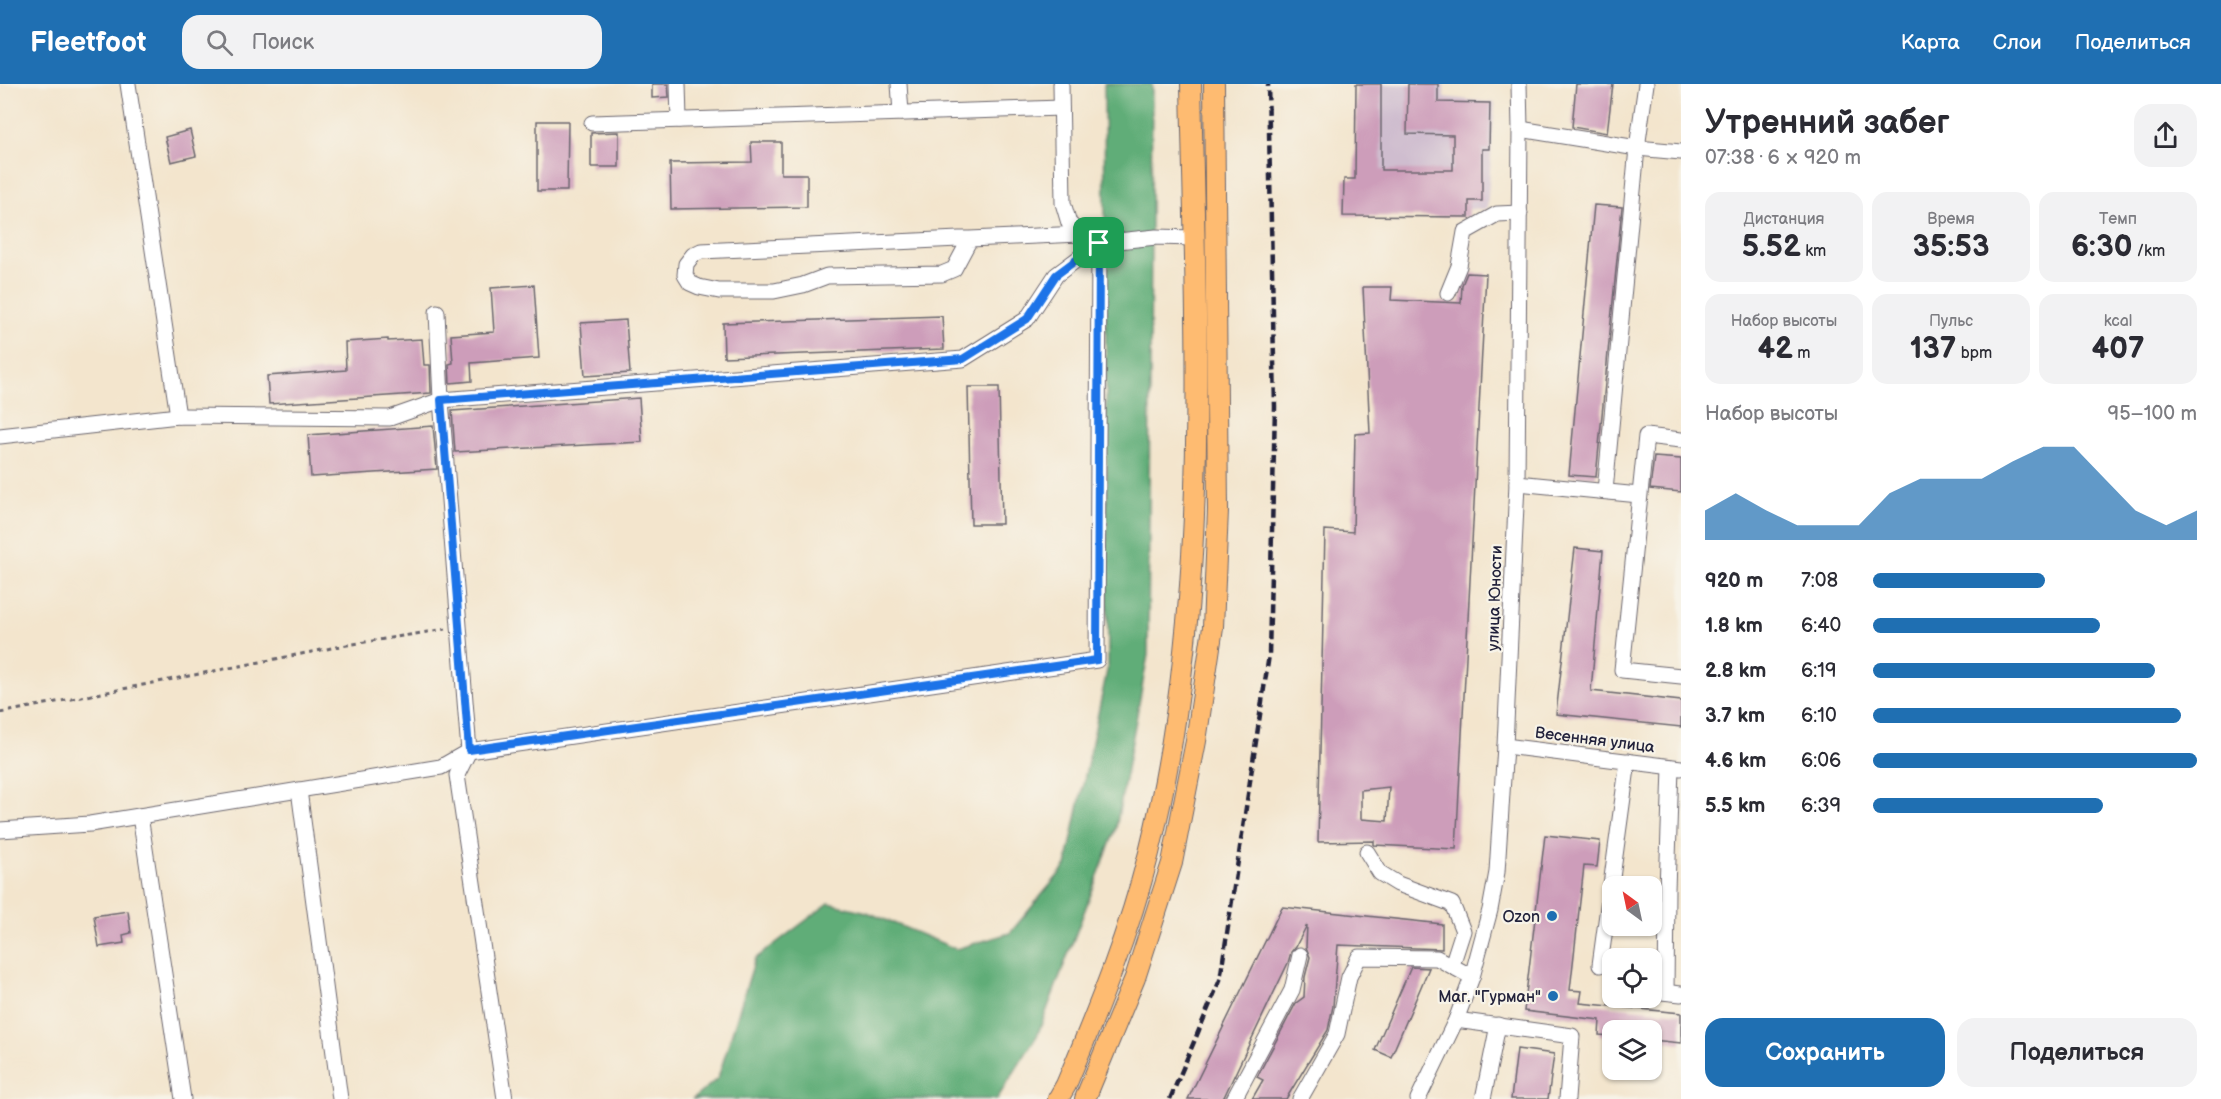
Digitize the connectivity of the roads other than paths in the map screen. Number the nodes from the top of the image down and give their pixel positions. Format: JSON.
{"nodes":[{"id":1,"x":128,"y":84,"type":"edge"},
{"id":2,"x":678,"y":84,"type":"edge"},
{"id":3,"x":899,"y":84,"type":"edge"},
{"id":4,"x":1061,"y":84,"type":"edge"},
{"id":5,"x":1191,"y":84,"type":"edge"},
{"id":6,"x":1214,"y":84,"type":"edge"},
{"id":7,"x":1519,"y":84,"type":"edge"},
{"id":8,"x":1646,"y":84,"type":"edge"},
{"id":9,"x":1061,"y":108,"type":"junction"},
{"id":10,"x":901,"y":113,"type":"junction"},
{"id":11,"x":679,"y":120,"type":"junction"},
{"id":12,"x":592,"y":123,"type":"dead end"},
{"id":13,"x":1520,"y":129,"type":"junction"},
{"id":14,"x":1637,"y":148,"type":"junction"},
{"id":15,"x":1681,"y":152,"type":"edge"},
{"id":16,"x":1520,"y":213,"type":"junction"},
{"id":17,"x":1080,"y":234,"type":"junction"},
{"id":18,"x":1194,"y":238,"type":"junction"},
{"id":19,"x":970,"y":239,"type":"junction"},
{"id":20,"x":1099,"y":243,"type":"junction"},
{"id":21,"x":1448,"y":293,"type":"dead end"},
{"id":22,"x":437,"y":312,"type":"dead end"},
{"id":23,"x":441,"y":400,"type":"junction"},
{"id":24,"x":178,"y":416,"type":"junction"},
{"id":25,"x":0,"y":436,"type":"edge"},
{"id":26,"x":1681,"y":440,"type":"edge"},
{"id":27,"x":1517,"y":483,"type":"junction"},
{"id":28,"x":1605,"y":491,"type":"junction"},
{"id":29,"x":1639,"y":495,"type":"junction"},
{"id":30,"x":1681,"y":676,"type":"edge"},
{"id":31,"x":1505,"y":746,"type":"junction"},
{"id":32,"x":469,"y":750,"type":"junction"},
{"id":33,"x":1628,"y":761,"type":"junction"},
{"id":34,"x":1676,"y":767,"type":"edge"},
{"id":35,"x":299,"y":790,"type":"junction"},
{"id":36,"x":140,"y":816,"type":"junction"},
{"id":37,"x":0,"y":830,"type":"edge"},
{"id":38,"x":1367,"y":852,"type":"dead end"},
{"id":39,"x":1674,"y":891,"type":"edge"},
{"id":40,"x":1300,"y":955,"type":"dead end"},
{"id":41,"x":1452,"y":965,"type":"junction"},
{"id":42,"x":1600,"y":965,"type":"dead end"},
{"id":43,"x":1472,"y":977,"type":"junction"},
{"id":44,"x":1666,"y":992,"type":"edge"},
{"id":45,"x":1456,"y":1020,"type":"junction"},
{"id":46,"x":1498,"y":1025,"type":"junction"},
{"id":47,"x":183,"y":1099,"type":"edge"},
{"id":48,"x":340,"y":1099,"type":"edge"},
{"id":49,"x":505,"y":1099,"type":"edge"},
{"id":50,"x":1058,"y":1099,"type":"edge"},
{"id":51,"x":1085,"y":1099,"type":"edge"},
{"id":52,"x":1234,"y":1099,"type":"edge"},
{"id":53,"x":1300,"y":1099,"type":"edge"},
{"id":54,"x":1418,"y":1099,"type":"edge"},
{"id":55,"x":1483,"y":1099,"type":"edge"},
{"id":56,"x":1567,"y":1099,"type":"edge"}],
"edges":[{"from":1,"to":24,"type":"street"},
{"from":2,"to":11,"type":"street"},
{"from":3,"to":10,"type":"street"},
{"from":4,"to":9,"type":"street"},
{"from":5,"to":18,"type":"main road"},
{"from":6,"to":51,"type":"main road"},
{"from":7,"to":13,"type":"street","name":"улица Юности"},
{"from":8,"to":14,"type":"street"},
{"from":9,"to":10,"type":"street"},
{"from":9,"to":17,"type":"street"},
{"from":10,"to":11,"type":"street"},
{"from":11,"to":12,"type":"street"},
{"from":13,"to":14,"type":"street"},
{"from":13,"to":16,"type":"street","name":"улица Юности"},
{"from":14,"to":15,"type":"street"},
{"from":14,"to":28,"type":"street"},
{"from":16,"to":21,"type":"street"},
{"from":16,"to":27,"type":"street","name":"улица Юности"},
{"from":17,"to":19,"type":"street"},
{"from":17,"to":20,"type":"street"},
{"from":18,"to":20,"type":"street"},
{"from":18,"to":50,"type":"main road"},
{"from":19,"to":19,"type":"street"},
{"from":20,"to":23,"type":"street"},
{"from":20,"to":32,"type":"street"},
{"from":22,"to":23,"type":"street"},
{"from":23,"to":24,"type":"street"},
{"from":23,"to":32,"type":"street"},
{"from":24,"to":25,"type":"street"},
{"from":26,"to":29,"type":"street"},
{"from":27,"to":28,"type":"street"},
{"from":27,"to":31,"type":"street","name":"улица Юности"},
{"from":28,"to":29,"type":"street"},
{"from":29,"to":30,"type":"street"},
{"from":31,"to":33,"type":"street","name":"Весенняя улица"},
{"from":31,"to":43,"type":"street","name":"улица Юности"},
{"from":32,"to":35,"type":"street"},
{"from":32,"to":49,"type":"street"},
{"from":33,"to":34,"type":"street","name":"Весенняя улица"},
{"from":33,"to":42,"type":"street"},
{"from":34,"to":39,"type":"street"},
{"from":35,"to":36,"type":"street"},
{"from":35,"to":48,"type":"street"},
{"from":36,"to":37,"type":"street"},
{"from":36,"to":47,"type":"street"},
{"from":38,"to":41,"type":"street"},
{"from":39,"to":44,"type":"street"},
{"from":40,"to":52,"type":"street"},
{"from":41,"to":43,"type":"street"},
{"from":41,"to":53,"type":"street"},
{"from":43,"to":45,"type":"street","name":"улица Юности"},
{"from":45,"to":46,"type":"street"},
{"from":45,"to":54,"type":"street","name":"улица Юности"},
{"from":46,"to":55,"type":"street"},
{"from":46,"to":56,"type":"street"}]}
